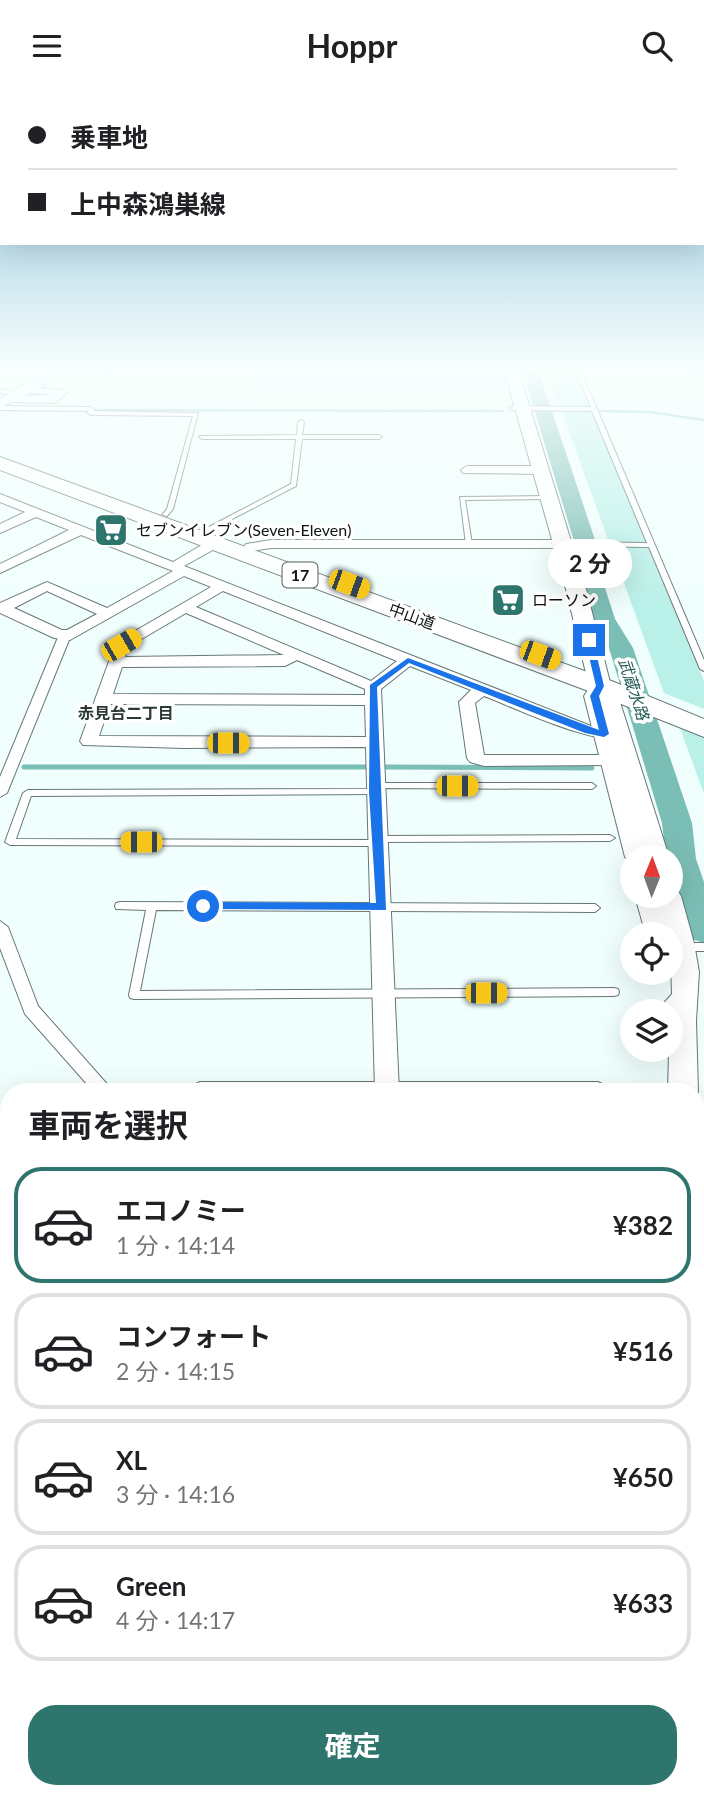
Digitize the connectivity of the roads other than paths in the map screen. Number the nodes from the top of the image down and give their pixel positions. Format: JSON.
{"nodes":[{"id":1,"x":187,"y":449,"type":"edge"},
{"id":2,"x":298,"y":449,"type":"edge"},
{"id":3,"x":534,"y":449,"type":"edge"},
{"id":4,"x":611,"y":449,"type":"edge"},
{"id":5,"x":0,"y":455,"type":"edge"},
{"id":6,"x":0,"y":463,"type":"edge"},
{"id":7,"x":467,"y":470,"type":"dead end"},
{"id":8,"x":541,"y":470,"type":"junction"},
{"id":9,"x":0,"y":498,"type":"edge"},
{"id":10,"x":549,"y":498,"type":"junction"},
{"id":11,"x":35,"y":512,"type":"junction"},
{"id":12,"x":165,"y":515,"type":"junction"},
{"id":13,"x":0,"y":529,"type":"edge"},
{"id":14,"x":80,"y":530,"type":"junction"},
{"id":15,"x":210,"y":537,"type":"junction"},
{"id":16,"x":469,"y":544,"type":"junction"},
{"id":17,"x":568,"y":544,"type":"junction"},
{"id":18,"x":652,"y":545,"type":"junction"},
{"id":19,"x":251,"y":547,"type":"junction"},
{"id":20,"x":0,"y":569,"type":"edge"},
{"id":21,"x":178,"y":569,"type":"junction"},
{"id":22,"x":222,"y":586,"type":"junction"},
{"id":23,"x":2,"y":608,"type":"edge"},
{"id":24,"x":186,"y":608,"type":"junction"},
{"id":25,"x":109,"y":614,"type":"junction"},
{"id":26,"x":65,"y":635,"type":"junction"},
{"id":27,"x":295,"y":655,"type":"junction"},
{"id":28,"x":408,"y":660,"type":"junction"},
{"id":29,"x":116,"y":662,"type":"junction"},
{"id":30,"x":704,"y":669,"type":"edge"},
{"id":31,"x":607,"y":684,"type":"junction"},
{"id":32,"x":482,"y":689,"type":"junction"},
{"id":33,"x":373,"y":693,"type":"junction"},
{"id":34,"x":104,"y":699,"type":"junction"},
{"id":35,"x":656,"y":704,"type":"junction"},
{"id":36,"x":704,"y":718,"type":"edge"},
{"id":37,"x":704,"y":729,"type":"edge"},
{"id":38,"x":612,"y":734,"type":"junction"},
{"id":39,"x":375,"y":742,"type":"junction"},
{"id":40,"x":612,"y":760,"type":"junction"},
{"id":41,"x":592,"y":786,"type":"dead end"},
{"id":42,"x":375,"y":789,"type":"junction"},
{"id":43,"x":0,"y":793,"type":"edge"},
{"id":44,"x":610,"y":838,"type":"dead end"},
{"id":45,"x":377,"y":841,"type":"junction"},
{"id":46,"x":634,"y":845,"type":"edge"},
{"id":47,"x":653,"y":845,"type":"edge"},
{"id":48,"x":120,"y":906,"type":"dead end"},
{"id":49,"x":152,"y":906,"type":"junction"},
{"id":50,"x":382,"y":907,"type":"junction"},
{"id":51,"x":595,"y":908,"type":"dead end"},
{"id":52,"x":673,"y":908,"type":"edge"},
{"id":53,"x":0,"y":927,"type":"edge"},
{"id":54,"x":689,"y":947,"type":"edge"},
{"id":55,"x":614,"y":992,"type":"dead end"},
{"id":56,"x":384,"y":994,"type":"junction"},
{"id":57,"x":683,"y":1016,"type":"edge"},
{"id":58,"x":683,"y":1062,"type":"edge"},
{"id":59,"x":97,"y":1083,"type":"edge"},
{"id":60,"x":387,"y":1083,"type":"edge"},
{"id":61,"x":683,"y":1083,"type":"edge"}],
"edges":[{"from":1,"to":12,"type":"lane"},
{"from":2,"to":15,"type":"lane"},
{"from":3,"to":8,"type":"main road"},
{"from":4,"to":18,"type":"lane"},
{"from":5,"to":12,"type":"highway","name":"中山道","number":"17"},
{"from":6,"to":15,"type":"highway","name":"中山道","number":"17"},
{"from":7,"to":8,"type":"street"},
{"from":8,"to":10,"type":"main road"},
{"from":9,"to":11,"type":"street"},
{"from":10,"to":16,"type":"lane"},
{"from":10,"to":17,"type":"main road"},
{"from":11,"to":13,"type":"street"},
{"from":11,"to":14,"type":"street"},
{"from":12,"to":15,"type":"highway","name":"中山道","number":"17"},
{"from":14,"to":20,"type":"street"},
{"from":14,"to":21,"type":"street"},
{"from":15,"to":19,"type":"highway","name":"中山道","number":"17"},
{"from":15,"to":21,"type":"street"},
{"from":15,"to":31,"type":"highway","name":"中山道","number":"17"},
{"from":16,"to":17,"type":"street"},
{"from":16,"to":19,"type":"street"},
{"from":17,"to":18,"type":"lane"},
{"from":17,"to":31,"type":"main road"},
{"from":18,"to":30,"type":"lane"},
{"from":19,"to":31,"type":"highway","name":"中山道","number":"17"},
{"from":21,"to":22,"type":"street"},
{"from":21,"to":25,"type":"street"},
{"from":22,"to":24,"type":"street"},
{"from":22,"to":28,"type":"street"},
{"from":23,"to":25,"type":"street"},
{"from":23,"to":26,"type":"street"},
{"from":24,"to":27,"type":"street"},
{"from":24,"to":29,"type":"street"},
{"from":25,"to":26,"type":"street"},
{"from":26,"to":43,"type":"street"},
{"from":27,"to":29,"type":"street"},
{"from":27,"to":33,"type":"street"},
{"from":28,"to":32,"type":"street"},
{"from":28,"to":33,"type":"street"},
{"from":29,"to":34,"type":"street"},
{"from":31,"to":35,"type":"highway","name":"中山道","number":"17"},
{"from":31,"to":38,"type":"street"},
{"from":32,"to":38,"type":"street"},
{"from":32,"to":40,"type":"street"},
{"from":33,"to":34,"type":"street"},
{"from":33,"to":39,"type":"street"},
{"from":34,"to":39,"type":"street"},
{"from":35,"to":36,"type":"highway","name":"中山道","number":"17"},
{"from":35,"to":37,"type":"highway","name":"中山道","number":"17"},
{"from":38,"to":40,"type":"street"},
{"from":38,"to":47,"type":"street"},
{"from":39,"to":42,"type":"street"},
{"from":40,"to":46,"type":"street"},
{"from":41,"to":42,"type":"lane"},
{"from":42,"to":45,"type":"street"},
{"from":42,"to":45,"type":"lane"},
{"from":44,"to":45,"type":"lane"},
{"from":45,"to":50,"type":"street"},
{"from":48,"to":49,"type":"lane"},
{"from":49,"to":50,"type":"lane"},
{"from":49,"to":56,"type":"lane"},
{"from":50,"to":51,"type":"lane"},
{"from":50,"to":56,"type":"street"},
{"from":52,"to":54,"type":"street"},
{"from":53,"to":59,"type":"street"},
{"from":54,"to":57,"type":"street"},
{"from":55,"to":56,"type":"lane"},
{"from":56,"to":60,"type":"street"},
{"from":58,"to":61,"type":"street"}]}
